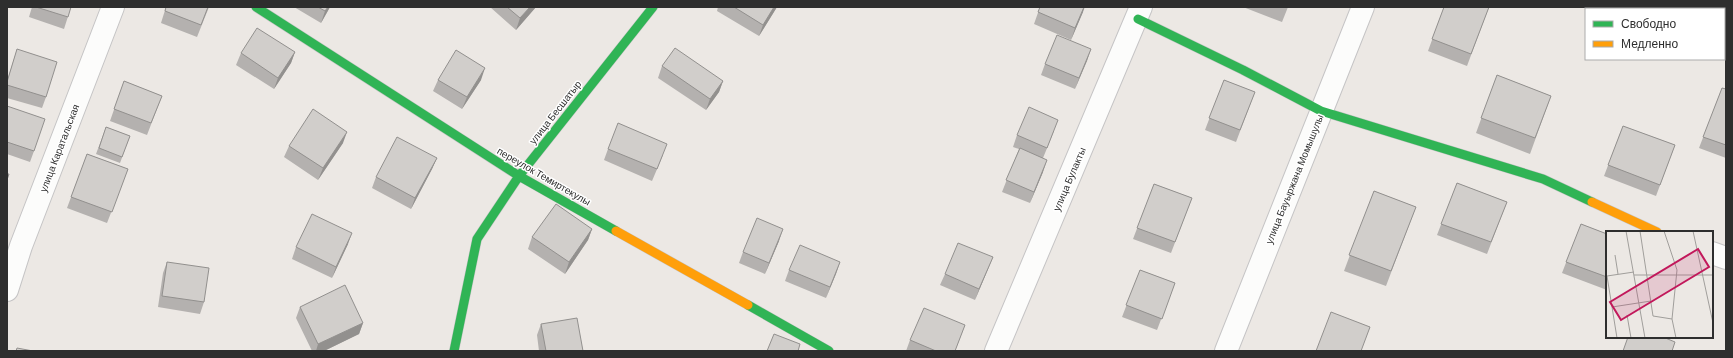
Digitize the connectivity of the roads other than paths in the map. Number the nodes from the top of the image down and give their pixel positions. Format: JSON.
{"nodes":[{"id":1,"x":113,"y":7,"type":"edge"},
{"id":2,"x":256,"y":7,"type":"edge"},
{"id":3,"x":653,"y":7,"type":"edge"},
{"id":4,"x":1362,"y":7,"type":"edge"},
{"id":5,"x":1140,"y":13,"type":"edge"},
{"id":6,"x":1321,"y":111,"type":"junction"},
{"id":7,"x":519,"y":176,"type":"junction"},
{"id":8,"x":1655,"y":231,"type":"edge"},
{"id":9,"x":1713,"y":253,"type":"edge"},
{"id":10,"x":1726,"y":258,"type":"edge"},
{"id":11,"x":7,"y":290,"type":"edge"},
{"id":12,"x":454,"y":351,"type":"edge"},
{"id":13,"x":829,"y":351,"type":"edge"},
{"id":14,"x":996,"y":351,"type":"edge"},
{"id":15,"x":1226,"y":351,"type":"edge"}],
"edges":[{"from":1,"to":11,"type":"street","name":"улица Каратальская"},
{"from":2,"to":7,"type":"street","name":"переулок Темиртекулы"},
{"from":3,"to":7,"type":"street","name":"улица Бесшатыр"},
{"from":4,"to":6,"type":"street","name":"улица Бауыржана Момышулы"},
{"from":5,"to":6,"type":"street"},
{"from":5,"to":14,"type":"street","name":"улица Булакты"},
{"from":6,"to":8,"type":"street"},
{"from":6,"to":15,"type":"street","name":"улица Бауыржана Момышулы"},
{"from":7,"to":12,"type":"street","name":"улица Бесшатыр"},
{"from":7,"to":13,"type":"street","name":"переулок Темиртекулы"},
{"from":9,"to":10,"type":"street"}]}
